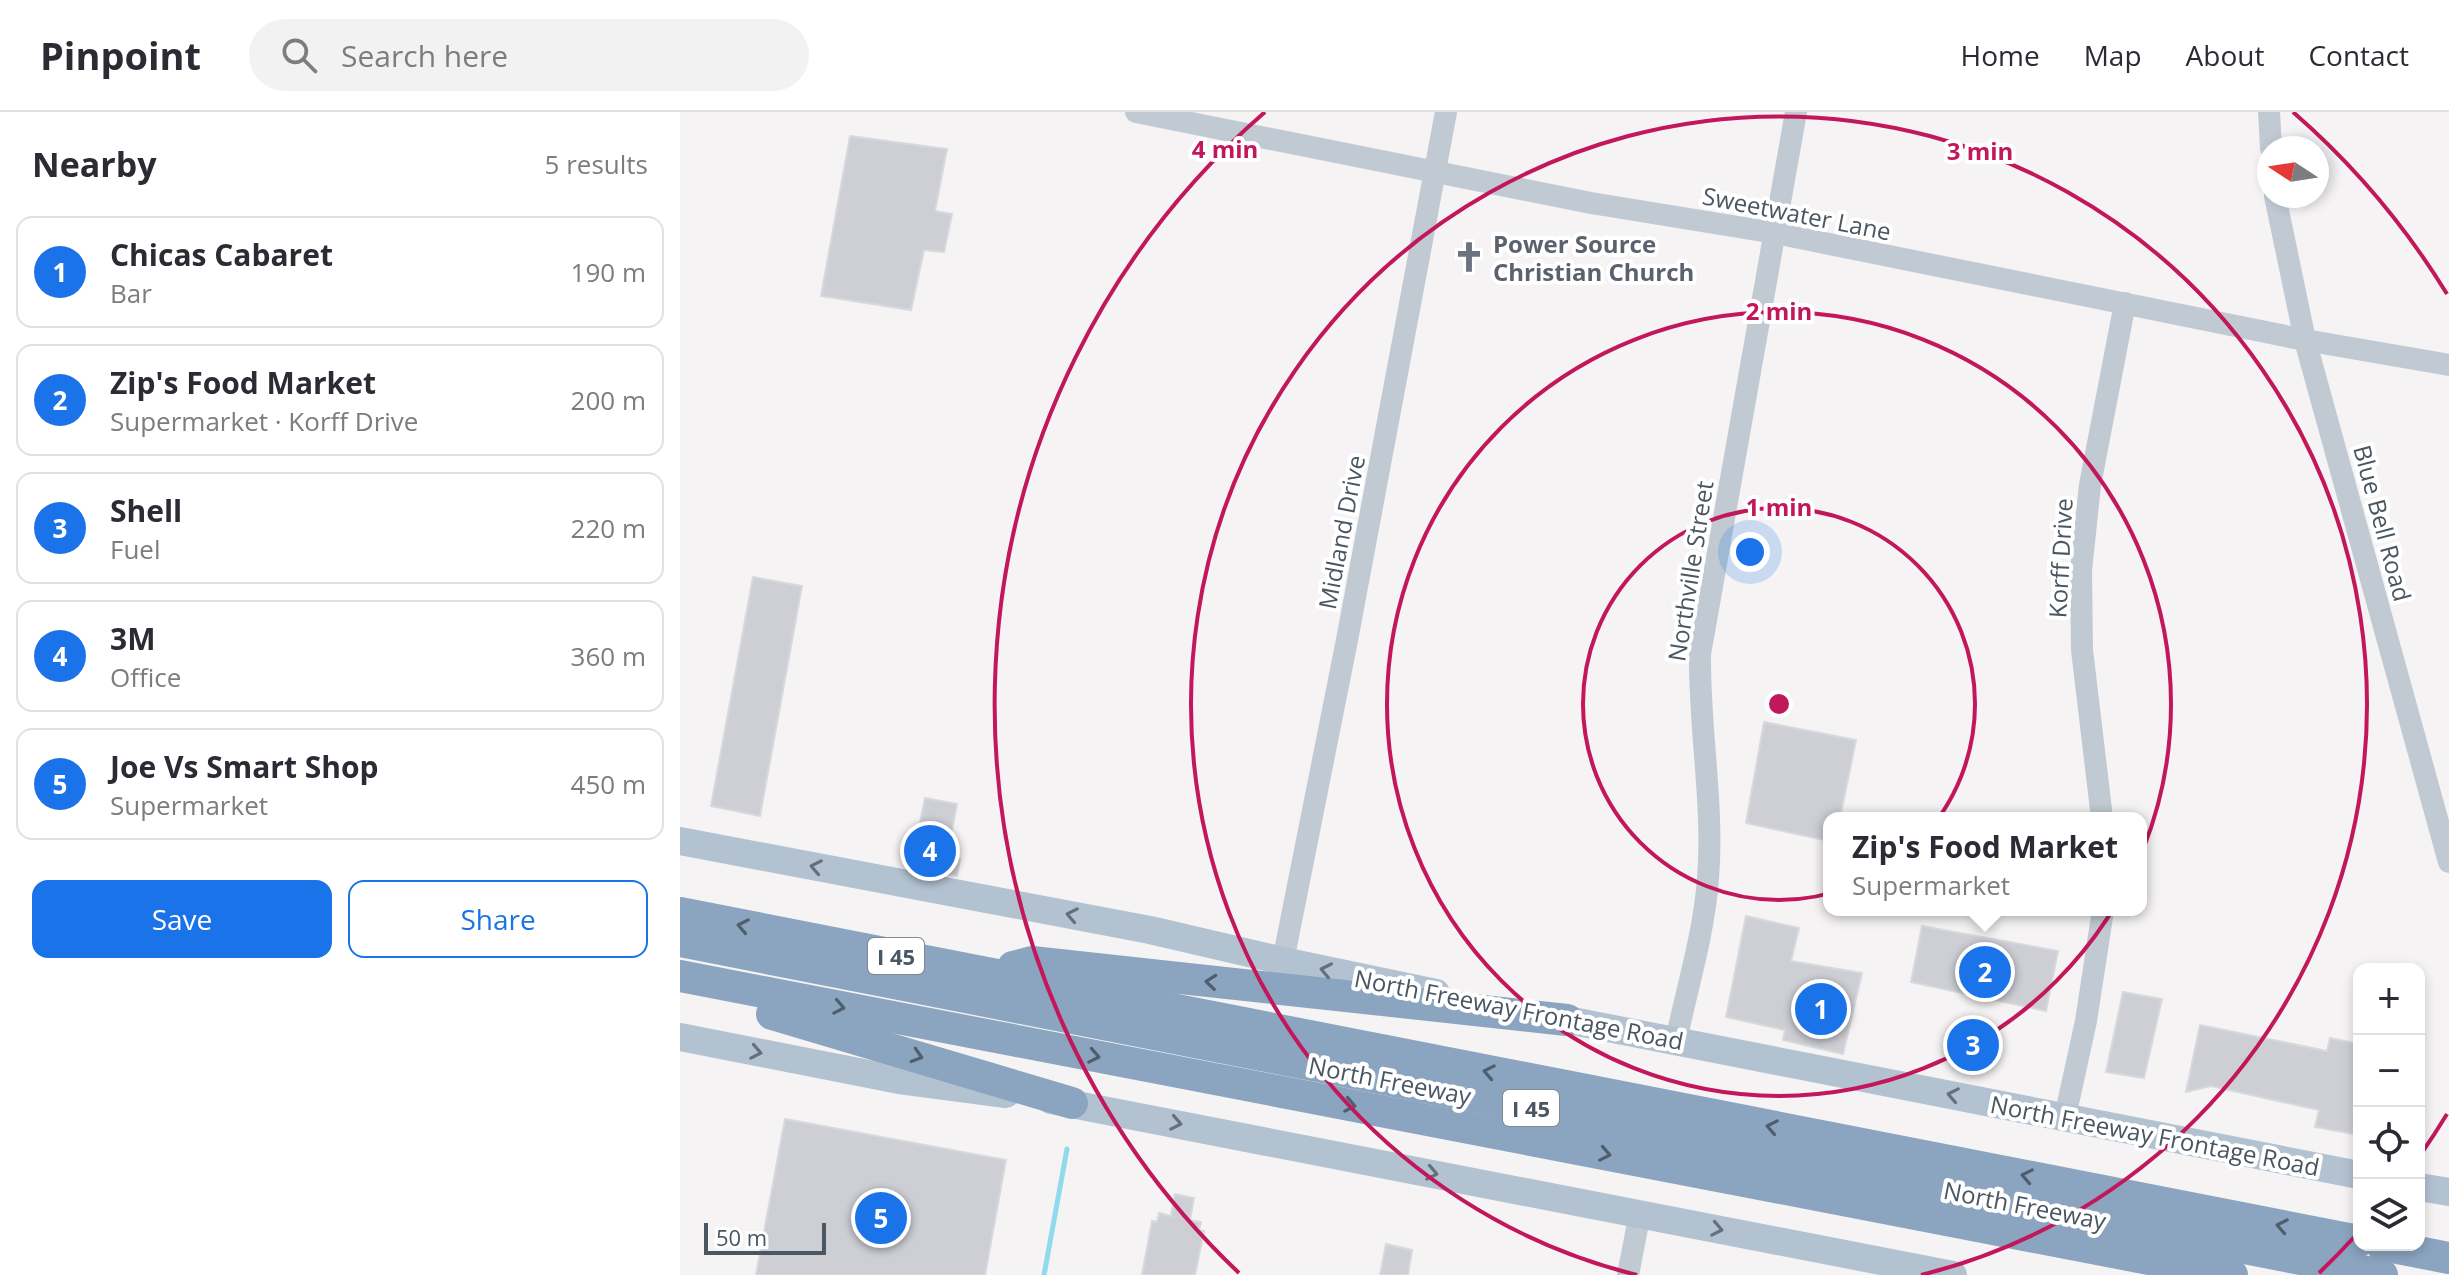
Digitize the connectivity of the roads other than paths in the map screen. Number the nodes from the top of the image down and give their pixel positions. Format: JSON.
{"nodes":[{"id":1,"x":1136,"y":112,"type":"edge"},
{"id":2,"x":1446,"y":112,"type":"edge"},
{"id":3,"x":1796,"y":112,"type":"edge"},
{"id":4,"x":2269,"y":112,"type":"edge"},
{"id":5,"x":2270,"y":136,"type":"edge"},
{"id":6,"x":1435,"y":170,"type":"junction"},
{"id":7,"x":2278,"y":208,"type":"edge"},
{"id":8,"x":1775,"y":233,"type":"junction"},
{"id":9,"x":2125,"y":303,"type":"junction"},
{"id":10,"x":2305,"y":340,"type":"junction"},
{"id":11,"x":2449,"y":365,"type":"edge"},
{"id":12,"x":2101,"y":812,"type":"edge"},
{"id":13,"x":680,"y":841,"type":"edge"},
{"id":14,"x":2449,"y":862,"type":"edge"},
{"id":15,"x":680,"y":913,"type":"edge"},
{"id":16,"x":2102,"y":916,"type":"edge"},
{"id":17,"x":680,"y":941,"type":"edge"},
{"id":18,"x":1283,"y":961,"type":"junction"},
{"id":19,"x":986,"y":974,"type":"junction"},
{"id":20,"x":680,"y":976,"type":"edge"},
{"id":21,"x":680,"y":990,"type":"edge"},
{"id":22,"x":1567,"y":1020,"type":"junction"},
{"id":23,"x":680,"y":1037,"type":"edge"},
{"id":24,"x":1676,"y":1041,"type":"junction"},
{"id":25,"x":1072,"y":1103,"type":"junction"},
{"id":26,"x":2065,"y":1117,"type":"junction"},
{"id":27,"x":2353,"y":1174,"type":"edge"},
{"id":28,"x":2425,"y":1188,"type":"edge"},
{"id":29,"x":2449,"y":1192,"type":"edge"},
{"id":30,"x":1640,"y":1213,"type":"junction"},
{"id":31,"x":2353,"y":1240,"type":"edge"},
{"id":32,"x":2413,"y":1251,"type":"edge"},
{"id":33,"x":2449,"y":1258,"type":"edge"},
{"id":34,"x":1628,"y":1275,"type":"edge"},
{"id":35,"x":1953,"y":1275,"type":"edge"},
{"id":36,"x":2232,"y":1275,"type":"edge"},
{"id":37,"x":2382,"y":1275,"type":"edge"}],
"edges":[{"from":1,"to":6,"type":"street","name":"Sweetwater Lane"},
{"from":2,"to":6,"type":"street","name":"Midland Drive"},
{"from":3,"to":8,"type":"street","name":"Northville Street"},
{"from":4,"to":5,"type":"street"},
{"from":6,"to":8,"type":"street","name":"Sweetwater Lane"},
{"from":6,"to":18,"type":"street","name":"Midland Drive"},
{"from":7,"to":10,"type":"street","name":"Blue Bell Road"},
{"from":8,"to":9,"type":"street","name":"Sweetwater Lane"},
{"from":8,"to":24,"type":"street","name":"Northville Street"},
{"from":9,"to":10,"type":"street","name":"Sweetwater Lane"},
{"from":9,"to":12,"type":"street","name":"Korff Drive"},
{"from":10,"to":11,"type":"street","name":"Sweetwater Lane"},
{"from":10,"to":14,"type":"street","name":"Blue Bell Road"},
{"from":18,"to":13,"type":"main road","name":"North Freeway Frontage Road","one_way":true},
{"from":19,"to":15,"type":"highway","name":"North Freeway","number":"I 45","one_way":true},
{"from":16,"to":26,"type":"street"},
{"from":17,"to":37,"type":"highway","name":"North Freeway","number":"I 45"},
{"from":22,"to":18,"type":"main road","name":"North Freeway Frontage Road","one_way":true},
{"from":22,"to":19,"type":"highway","one_way":true},
{"from":31,"to":19,"type":"highway","name":"North Freeway","number":"I 45","one_way":true},
{"from":20,"to":36,"type":"highway","name":"North Freeway","number":"I 45","one_way":true},
{"from":21,"to":25,"type":"highway","one_way":true},
{"from":22,"to":24,"type":"main road","name":"North Freeway Frontage Road"},
{"from":23,"to":25,"type":"main road","one_way":true},
{"from":26,"to":24,"type":"main road","name":"North Freeway Frontage Road","one_way":true},
{"from":25,"to":30,"type":"main road","one_way":true},
{"from":26,"to":27,"type":"main road","name":"North Freeway Frontage Road"},
{"from":28,"to":29,"type":"main road"},
{"from":30,"to":34,"type":"street"},
{"from":30,"to":35,"type":"main road","one_way":true},
{"from":32,"to":33,"type":"highway"}]}
